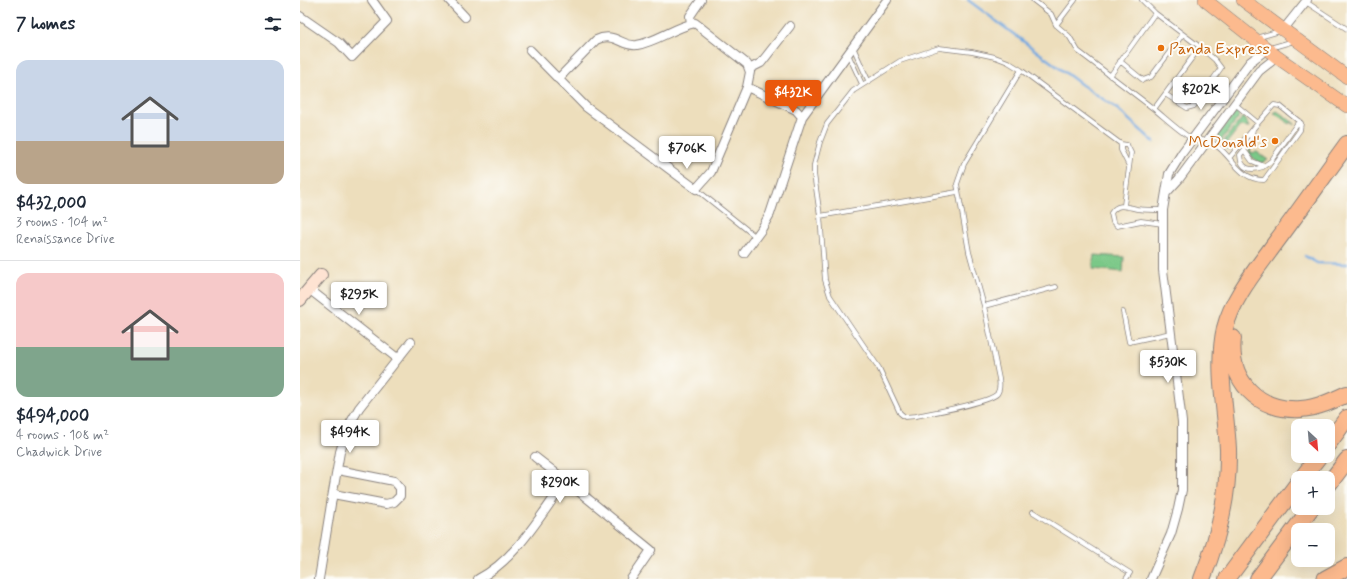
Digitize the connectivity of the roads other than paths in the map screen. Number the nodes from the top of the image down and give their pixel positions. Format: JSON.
{"nodes":[{"id":1,"x":372,"y":0,"type":"edge"},
{"id":2,"x":449,"y":0,"type":"edge"},
{"id":3,"x":701,"y":0,"type":"edge"},
{"id":4,"x":1033,"y":0,"type":"edge"},
{"id":5,"x":1075,"y":0,"type":"edge"},
{"id":6,"x":1142,"y":0,"type":"edge"},
{"id":7,"x":1205,"y":0,"type":"edge"},
{"id":8,"x":1243,"y":0,"type":"edge"},
{"id":9,"x":887,"y":1,"type":"edge"},
{"id":10,"x":1306,"y":1,"type":"edge"},
{"id":11,"x":1155,"y":13,"type":"junction"},
{"id":12,"x":300,"y":16,"type":"edge"},
{"id":13,"x":465,"y":17,"type":"dead end"},
{"id":14,"x":691,"y":24,"type":"junction"},
{"id":15,"x":1056,"y":25,"type":"junction"},
{"id":16,"x":790,"y":26,"type":"dead end"},
{"id":17,"x":1347,"y":29,"type":"edge"},
{"id":18,"x":1283,"y":30,"type":"junction"},
{"id":19,"x":1183,"y":34,"type":"junction"},
{"id":20,"x":1254,"y":38,"type":"junction"},
{"id":21,"x":1297,"y":40,"type":"junction"},
{"id":22,"x":853,"y":47,"type":"junction"},
{"id":23,"x":1200,"y":47,"type":"junction"},
{"id":24,"x":530,"y":50,"type":"dead end"},
{"id":25,"x":1272,"y":53,"type":"junction"},
{"id":26,"x":848,"y":54,"type":"junction"},
{"id":27,"x":1120,"y":62,"type":"junction"},
{"id":28,"x":749,"y":69,"type":"junction"},
{"id":29,"x":1021,"y":70,"type":"junction"},
{"id":30,"x":1110,"y":76,"type":"junction"},
{"id":31,"x":1347,"y":77,"type":"edge"},
{"id":32,"x":558,"y":79,"type":"junction"},
{"id":33,"x":868,"y":80,"type":"junction"},
{"id":34,"x":862,"y":84,"type":"junction"},
{"id":35,"x":747,"y":87,"type":"junction"},
{"id":36,"x":1165,"y":94,"type":"junction"},
{"id":37,"x":1235,"y":104,"type":"junction"},
{"id":38,"x":1347,"y":106,"type":"edge"},
{"id":39,"x":1154,"y":109,"type":"junction"},
{"id":40,"x":802,"y":117,"type":"junction"},
{"id":41,"x":1299,"y":122,"type":"junction"},
{"id":42,"x":1258,"y":123,"type":"junction"},
{"id":43,"x":1253,"y":128,"type":"junction"},
{"id":44,"x":1193,"y":139,"type":"junction"},
{"id":45,"x":1208,"y":141,"type":"junction"},
{"id":46,"x":1121,"y":144,"type":"junction"},
{"id":47,"x":1347,"y":144,"type":"edge"},
{"id":48,"x":1244,"y":150,"type":"junction"},
{"id":49,"x":1230,"y":157,"type":"junction"},
{"id":50,"x":1347,"y":162,"type":"edge"},
{"id":51,"x":1129,"y":166,"type":"junction"},
{"id":52,"x":1264,"y":166,"type":"junction"},
{"id":53,"x":696,"y":189,"type":"junction"},
{"id":54,"x":957,"y":192,"type":"junction"},
{"id":55,"x":1167,"y":192,"type":"junction"},
{"id":56,"x":1124,"y":205,"type":"junction"},
{"id":57,"x":1163,"y":210,"type":"junction"},
{"id":58,"x":820,"y":216,"type":"junction"},
{"id":59,"x":1163,"y":224,"type":"junction"},
{"id":60,"x":756,"y":237,"type":"junction"},
{"id":61,"x":744,"y":253,"type":"dead end"},
{"id":62,"x":321,"y":275,"type":"dead end"},
{"id":63,"x":1056,"y":287,"type":"dead end"},
{"id":64,"x":309,"y":289,"type":"junction"},
{"id":65,"x":300,"y":300,"type":"edge"},
{"id":66,"x":984,"y":306,"type":"junction"},
{"id":67,"x":1123,"y":312,"type":"dead end"},
{"id":68,"x":1171,"y":332,"type":"junction"},
{"id":69,"x":411,"y":342,"type":"dead end"},
{"id":70,"x":397,"y":358,"type":"junction"},
{"id":71,"x":1347,"y":394,"type":"edge"},
{"id":72,"x":1347,"y":418,"type":"edge"},
{"id":73,"x":1335,"y":434,"type":"edge"},
{"id":74,"x":534,"y":457,"type":"dead end"},
{"id":75,"x":1347,"y":460,"type":"edge"},
{"id":76,"x":1314,"y":463,"type":"edge"},
{"id":77,"x":338,"y":470,"type":"junction"},
{"id":78,"x":1307,"y":471,"type":"edge"},
{"id":79,"x":1335,"y":476,"type":"edge"},
{"id":80,"x":566,"y":481,"type":"junction"},
{"id":81,"x":1291,"y":492,"type":"edge"},
{"id":82,"x":333,"y":494,"type":"junction"},
{"id":83,"x":1033,"y":512,"type":"dead end"},
{"id":84,"x":1306,"y":515,"type":"edge"},
{"id":85,"x":1347,"y":568,"type":"edge"},
{"id":86,"x":319,"y":579,"type":"edge"},
{"id":87,"x":478,"y":579,"type":"edge"},
{"id":88,"x":631,"y":579,"type":"edge"},
{"id":89,"x":1126,"y":579,"type":"edge"},
{"id":90,"x":1151,"y":579,"type":"edge"},
{"id":91,"x":1202,"y":579,"type":"edge"},
{"id":92,"x":1227,"y":579,"type":"edge"},
{"id":93,"x":1258,"y":579,"type":"edge"},
{"id":94,"x":1325,"y":579,"type":"edge"}],
"edges":[{"from":1,"to":12,"type":"street"},
{"from":2,"to":13,"type":"street"},
{"from":3,"to":14,"type":"street"},
{"from":4,"to":15,"type":"lane"},
{"from":5,"to":15,"type":"lane"},
{"from":6,"to":11,"type":"lane"},
{"from":7,"to":20,"type":"main road"},
{"from":8,"to":18,"type":"main road"},
{"from":9,"to":22,"type":"street"},
{"from":10,"to":17,"type":"lane"},
{"from":10,"to":18,"type":"street"},
{"from":11,"to":19,"type":"lane"},
{"from":11,"to":27,"type":"lane"},
{"from":14,"to":28,"type":"street"},
{"from":14,"to":32,"type":"street"},
{"from":15,"to":30,"type":"lane"},
{"from":16,"to":28,"type":"street"},
{"from":18,"to":20,"type":"lane"},
{"from":18,"to":21,"type":"main road"},
{"from":19,"to":23,"type":"lane"},
{"from":19,"to":27,"type":"lane"},
{"from":20,"to":25,"type":"main road"},
{"from":21,"to":25,"type":"lane"},
{"from":21,"to":31,"type":"main road"},
{"from":22,"to":26,"type":"street"},
{"from":22,"to":33,"type":"lane"},
{"from":23,"to":36,"type":"lane"},
{"from":23,"to":36,"type":"lane"},
{"from":24,"to":32,"type":"street"},
{"from":25,"to":37,"type":"street"},
{"from":25,"to":38,"type":"main road"},
{"from":25,"to":44,"type":"street"},
{"from":26,"to":34,"type":"lane"},
{"from":26,"to":40,"type":"street"},
{"from":27,"to":30,"type":"lane"},
{"from":28,"to":35,"type":"street"},
{"from":29,"to":33,"type":"lane"},
{"from":29,"to":46,"type":"lane"},
{"from":29,"to":54,"type":"lane"},
{"from":30,"to":39,"type":"lane"},
{"from":32,"to":53,"type":"street"},
{"from":33,"to":34,"type":"lane"},
{"from":34,"to":58,"type":"lane"},
{"from":35,"to":40,"type":"street"},
{"from":35,"to":53,"type":"street"},
{"from":36,"to":39,"type":"lane"},
{"from":37,"to":42,"type":"lane"},
{"from":37,"to":45,"type":"street"},
{"from":39,"to":44,"type":"lane"},
{"from":40,"to":60,"type":"street"},
{"from":41,"to":42,"type":"lane"},
{"from":41,"to":49,"type":"lane"},
{"from":41,"to":52,"type":"lane"},
{"from":42,"to":43,"type":"lane"},
{"from":43,"to":48,"type":"lane"},
{"from":43,"to":49,"type":"lane"},
{"from":44,"to":45,"type":"lane"},
{"from":44,"to":55,"type":"street"},
{"from":45,"to":49,"type":"lane"},
{"from":45,"to":55,"type":"street"},
{"from":46,"to":51,"type":"lane"},
{"from":46,"to":51,"type":"lane"},
{"from":47,"to":91,"type":"highway"},
{"from":48,"to":52,"type":"lane"},
{"from":48,"to":52,"type":"lane"},
{"from":50,"to":71,"type":"highway"},
{"from":51,"to":56,"type":"lane"},
{"from":53,"to":60,"type":"lane"},
{"from":54,"to":58,"type":"lane"},
{"from":54,"to":66,"type":"lane"},
{"from":55,"to":57,"type":"street"},
{"from":56,"to":57,"type":"lane"},
{"from":56,"to":59,"type":"lane"},
{"from":57,"to":59,"type":"street"},
{"from":58,"to":66,"type":"lane"},
{"from":59,"to":68,"type":"street"},
{"from":60,"to":61,"type":"street"},
{"from":62,"to":64,"type":"street"},
{"from":63,"to":66,"type":"lane"},
{"from":64,"to":65,"type":"street"},
{"from":64,"to":70,"type":"street"},
{"from":67,"to":68,"type":"lane"},
{"from":68,"to":90,"type":"street"},
{"from":69,"to":70,"type":"street"},
{"from":70,"to":77,"type":"street"},
{"from":72,"to":73,"type":"highway"},
{"from":74,"to":80,"type":"street"},
{"from":75,"to":79,"type":"highway"},
{"from":76,"to":78,"type":"highway"},
{"from":77,"to":82,"type":"street"},
{"from":77,"to":82,"type":"street"},
{"from":80,"to":87,"type":"street"},
{"from":80,"to":88,"type":"street"},
{"from":81,"to":92,"type":"highway"},
{"from":82,"to":86,"type":"street"},
{"from":83,"to":89,"type":"lane"},
{"from":84,"to":93,"type":"highway"},
{"from":85,"to":94,"type":"highway"}]}
